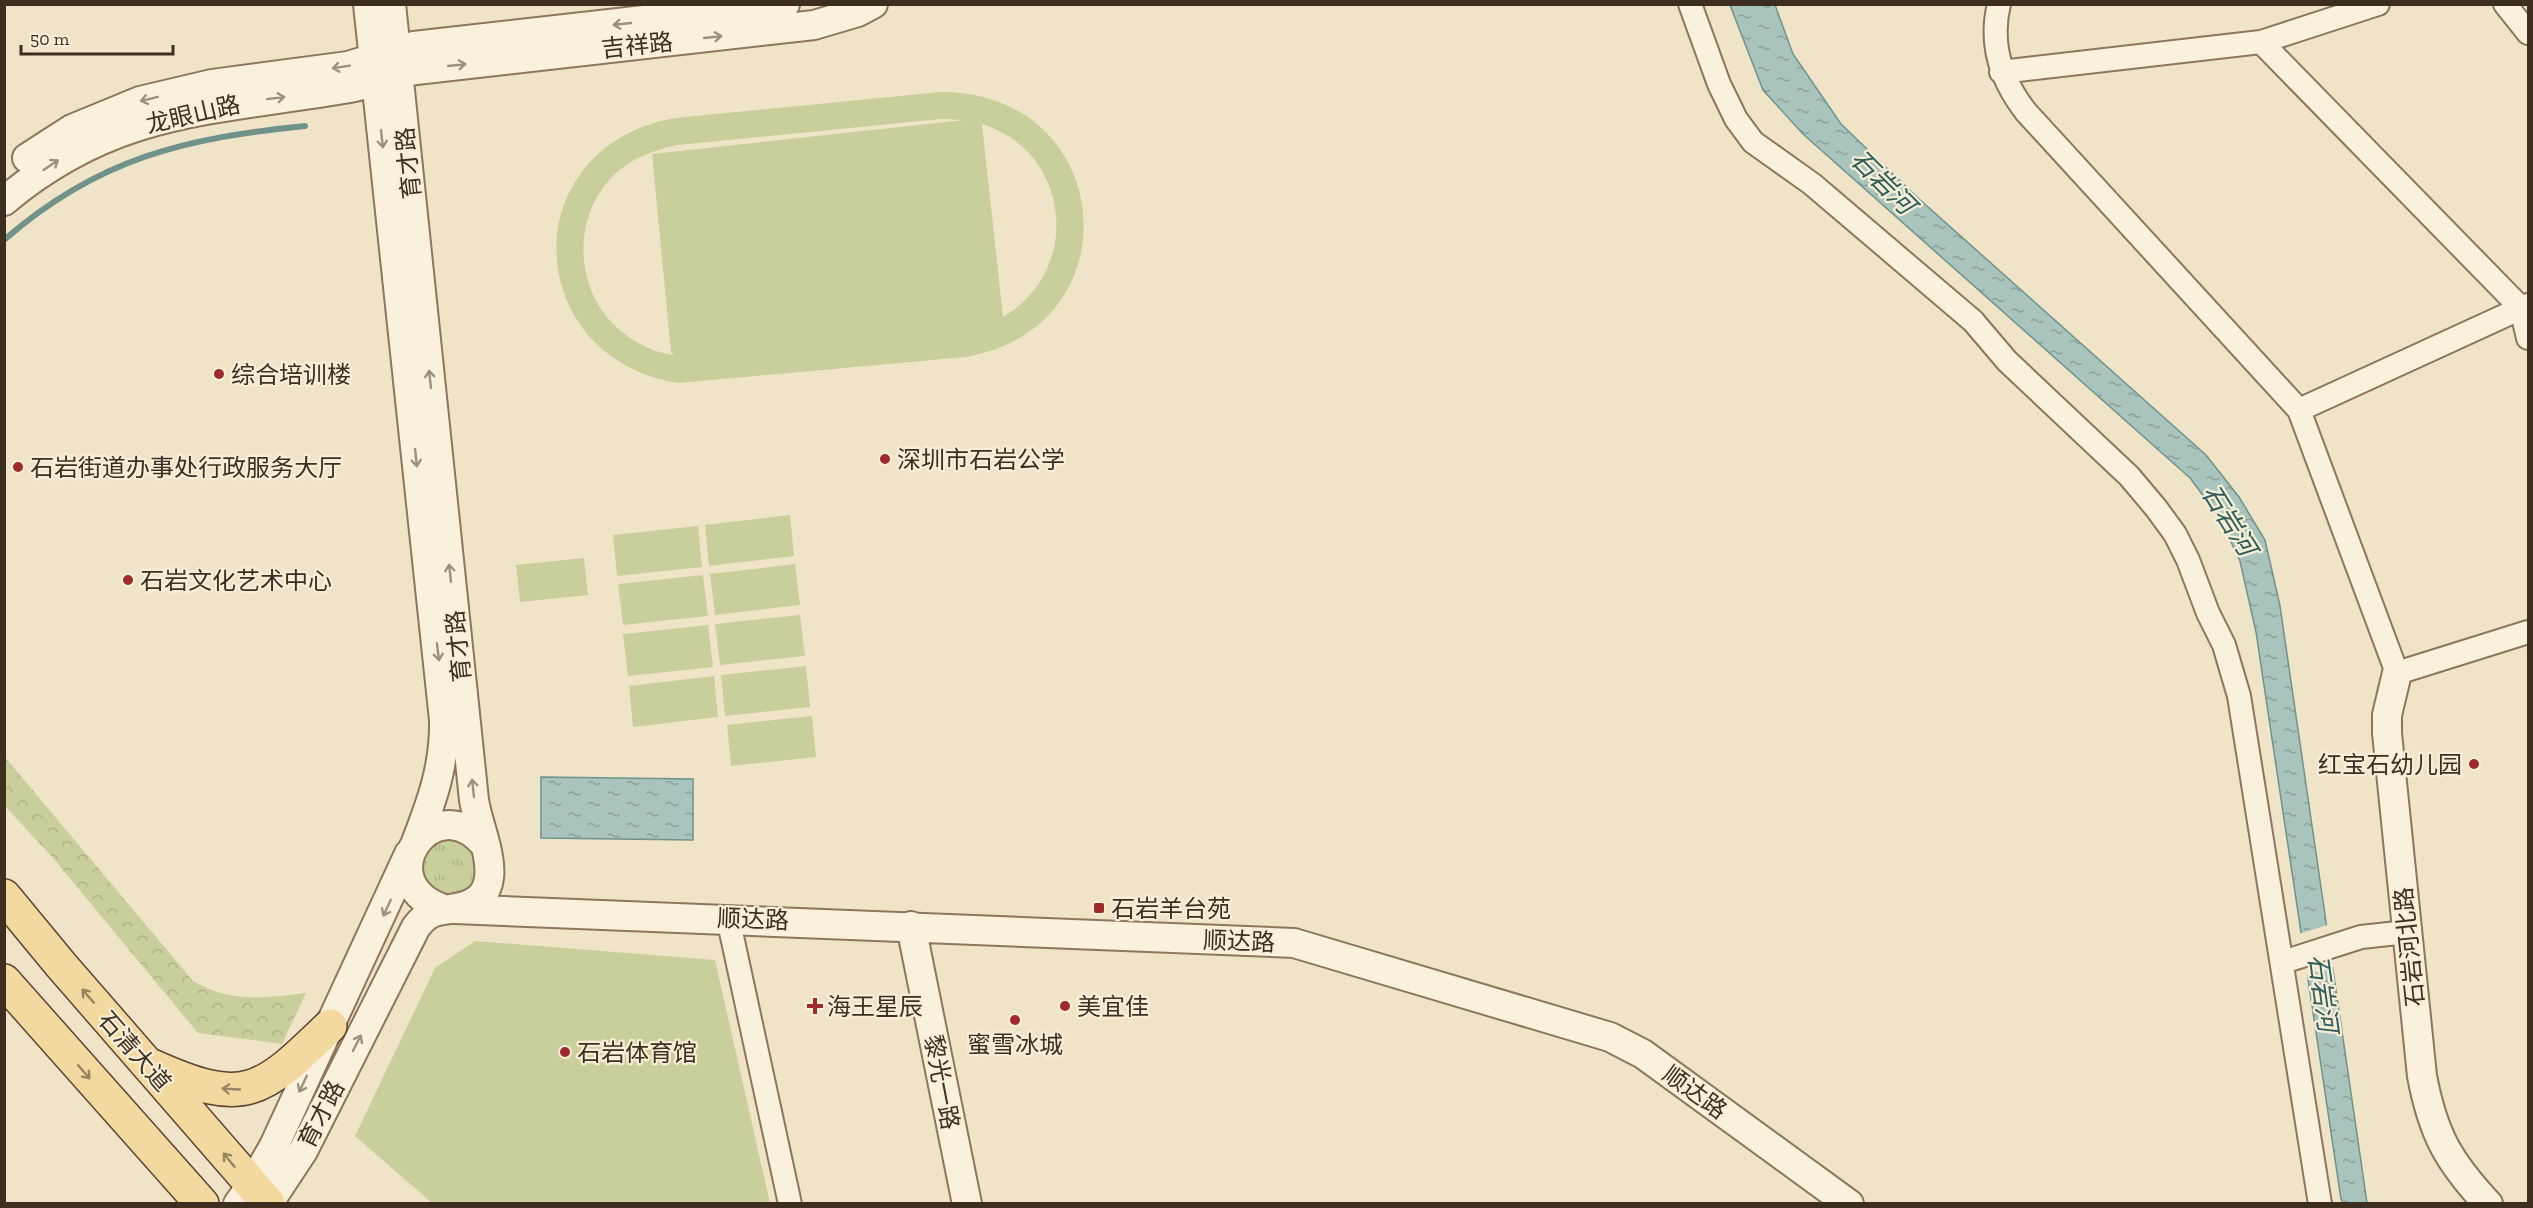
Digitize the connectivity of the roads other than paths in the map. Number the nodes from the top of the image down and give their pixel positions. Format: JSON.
{"nodes":[{"id":1,"x":368,"y":4,"type":"edge"},
{"id":2,"x":391,"y":4,"type":"edge"},
{"id":3,"x":785,"y":4,"type":"edge"},
{"id":4,"x":873,"y":4,"type":"edge"},
{"id":5,"x":1690,"y":4,"type":"edge"},
{"id":6,"x":1999,"y":4,"type":"edge"},
{"id":7,"x":2378,"y":4,"type":"edge"},
{"id":8,"x":2505,"y":4,"type":"edge"},
{"id":9,"x":652,"y":13,"type":"edge"},
{"id":10,"x":2529,"y":33,"type":"edge"},
{"id":11,"x":2261,"y":42,"type":"junction"},
{"id":12,"x":386,"y":65,"type":"junction"},
{"id":13,"x":2001,"y":72,"type":"junction"},
{"id":14,"x":4,"y":176,"type":"edge"},
{"id":15,"x":4,"y":201,"type":"edge"},
{"id":16,"x":2525,"y":306,"type":"edge"},
{"id":17,"x":2529,"y":338,"type":"edge"},
{"id":18,"x":2300,"y":410,"type":"junction"},
{"id":19,"x":2529,"y":632,"type":"edge"},
{"id":20,"x":2397,"y":673,"type":"junction"},
{"id":21,"x":412,"y":848,"type":"junction"},
{"id":22,"x":488,"y":858,"type":"junction"},
{"id":23,"x":4,"y":896,"type":"edge"},
{"id":24,"x":448,"y":908,"type":"junction"},
{"id":25,"x":563,"y":912,"type":"junction"},
{"id":26,"x":728,"y":918,"type":"junction"},
{"id":27,"x":911,"y":926,"type":"junction"},
{"id":28,"x":2407,"y":932,"type":"junction"},
{"id":29,"x":2289,"y":960,"type":"junction"},
{"id":30,"x":4,"y":981,"type":"edge"},
{"id":31,"x":330,"y":1026,"type":"junction"},
{"id":32,"x":145,"y":1063,"type":"junction"},
{"id":33,"x":256,"y":1199,"type":"edge"},
{"id":34,"x":202,"y":1203,"type":"edge"},
{"id":35,"x":790,"y":1203,"type":"edge"},
{"id":36,"x":967,"y":1203,"type":"edge"},
{"id":37,"x":1849,"y":1203,"type":"edge"},
{"id":38,"x":2320,"y":1203,"type":"edge"},
{"id":39,"x":2488,"y":1203,"type":"edge"}],
"edges":[{"from":1,"to":12,"type":"street","name":"育才路"},
{"from":2,"to":12,"type":"street","name":"育才路"},
{"from":3,"to":9,"type":"street","name":"吉祥路"},
{"from":12,"to":4,"type":"street","name":"吉祥路","one_way":true},
{"from":5,"to":29,"type":"street"},
{"from":6,"to":13,"type":"street"},
{"from":7,"to":11,"type":"street"},
{"from":8,"to":10,"type":"street"},
{"from":9,"to":12,"type":"street","name":"吉祥路","one_way":true},
{"from":11,"to":13,"type":"street"},
{"from":11,"to":16,"type":"street"},
{"from":12,"to":14,"type":"street","name":"龙眼山路","one_way":true},
{"from":15,"to":12,"type":"street","name":"龙眼山路","one_way":true},
{"from":12,"to":21,"type":"street","name":"育才路","one_way":true},
{"from":22,"to":12,"type":"street","name":"育才路","one_way":true},
{"from":13,"to":18,"type":"street"},
{"from":16,"to":17,"type":"street"},
{"from":16,"to":18,"type":"street"},
{"from":18,"to":20,"type":"street"},
{"from":19,"to":20,"type":"street"},
{"from":20,"to":28,"type":"street","name":"石岩河北路"},
{"from":21,"to":22,"type":"street","name":"顺达路"},
{"from":21,"to":24,"type":"street"},
{"from":21,"to":31,"type":"street","name":"育才路","one_way":true},
{"from":22,"to":24,"type":"street","name":"育才路"},
{"from":22,"to":25,"type":"street","name":"顺达路"},
{"from":32,"to":23,"type":"main road","name":"石清大道","one_way":true},
{"from":24,"to":25,"type":"street","name":"顺达路"},
{"from":33,"to":24,"type":"street","name":"育才路","one_way":true},
{"from":25,"to":26,"type":"street","name":"顺达路"},
{"from":26,"to":27,"type":"street","name":"顺达路"},
{"from":26,"to":35,"type":"street"},
{"from":27,"to":36,"type":"street","name":"黎光一路"},
{"from":27,"to":37,"type":"street","name":"顺达路"},
{"from":28,"to":29,"type":"street"},
{"from":28,"to":39,"type":"street","name":"石岩河北路"},
{"from":29,"to":38,"type":"street"},
{"from":30,"to":34,"type":"main road","one_way":true},
{"from":31,"to":32,"type":"main road","one_way":true},
{"from":31,"to":33,"type":"street","name":"育才路","one_way":true},
{"from":33,"to":32,"type":"main road","name":"石清大道","one_way":true}]}
